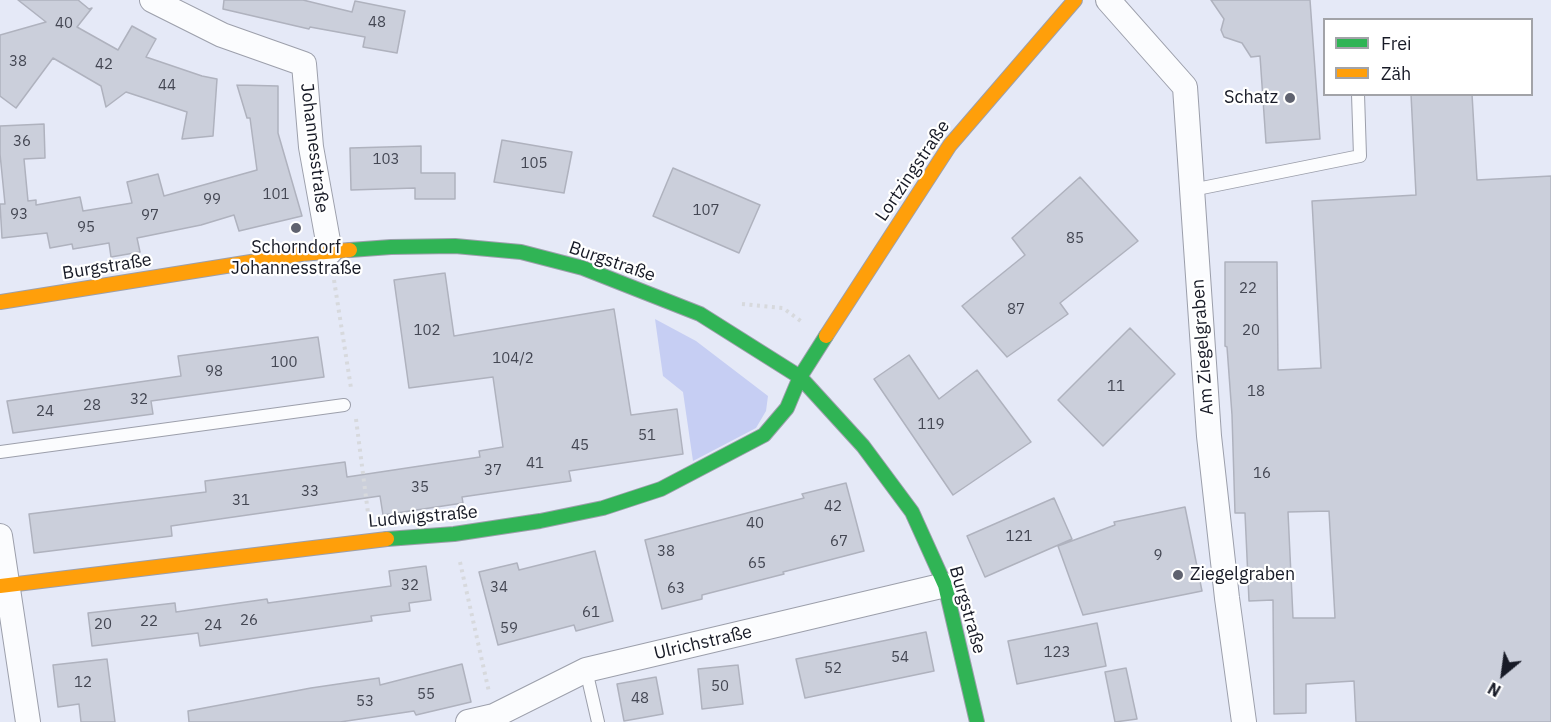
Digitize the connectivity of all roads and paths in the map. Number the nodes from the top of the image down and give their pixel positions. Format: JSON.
{"nodes":[{"id":1,"x":152,"y":0,"type":"edge"},
{"id":2,"x":1075,"y":0,"type":"edge"},
{"id":3,"x":1108,"y":0,"type":"edge"},
{"id":4,"x":1358,"y":96,"type":"edge"},
{"id":5,"x":1192,"y":190,"type":"junction"},
{"id":6,"x":330,"y":252,"type":"junction"},
{"id":7,"x":0,"y":302,"type":"edge"},
{"id":8,"x":801,"y":376,"type":"junction"},
{"id":9,"x":344,"y":405,"type":"dead end"},
{"id":10,"x":0,"y":452,"type":"edge"},
{"id":11,"x":454,"y":534,"type":"junction"},
{"id":12,"x":0,"y":536,"type":"edge"},
{"id":13,"x":4,"y":585,"type":"edge"},
{"id":14,"x":945,"y":585,"type":"junction"},
{"id":15,"x":586,"y":670,"type":"junction"},
{"id":16,"x":494,"y":716,"type":"junction"},
{"id":17,"x":28,"y":722,"type":"edge"},
{"id":18,"x":468,"y":722,"type":"edge"},
{"id":19,"x":598,"y":722,"type":"edge"},
{"id":20,"x":977,"y":722,"type":"edge"},
{"id":21,"x":1244,"y":722,"type":"edge"}],
"edges":[{"from":1,"to":6,"type":"street","name":"Johannesstraße"},
{"from":2,"to":8,"type":"street","name":"Lortzingstraße"},
{"from":3,"to":5,"type":"street","name":"Am Ziegelgraben"},
{"from":4,"to":5,"type":"lane"},
{"from":5,"to":21,"type":"street","name":"Am Ziegelgraben"},
{"from":6,"to":7,"type":"street","name":"Burgstraße"},
{"from":6,"to":8,"type":"street","name":"Burgstraße"},
{"from":8,"to":11,"type":"street","name":"Ludwigstraße"},
{"from":8,"to":14,"type":"street","name":"Burgstraße"},
{"from":9,"to":10,"type":"lane"},
{"from":11,"to":13,"type":"street","name":"Ludwigstraße"},
{"from":11,"to":16,"type":"path"},
{"from":12,"to":13,"type":"street"},
{"from":13,"to":17,"type":"street"},
{"from":14,"to":15,"type":"street","name":"Ulrichstraße"},
{"from":14,"to":20,"type":"street","name":"Burgstraße"},
{"from":15,"to":16,"type":"street","name":"Ulrichstraße"},
{"from":15,"to":19,"type":"lane"},
{"from":16,"to":18,"type":"street","name":"Ulrichstraße"}]}
